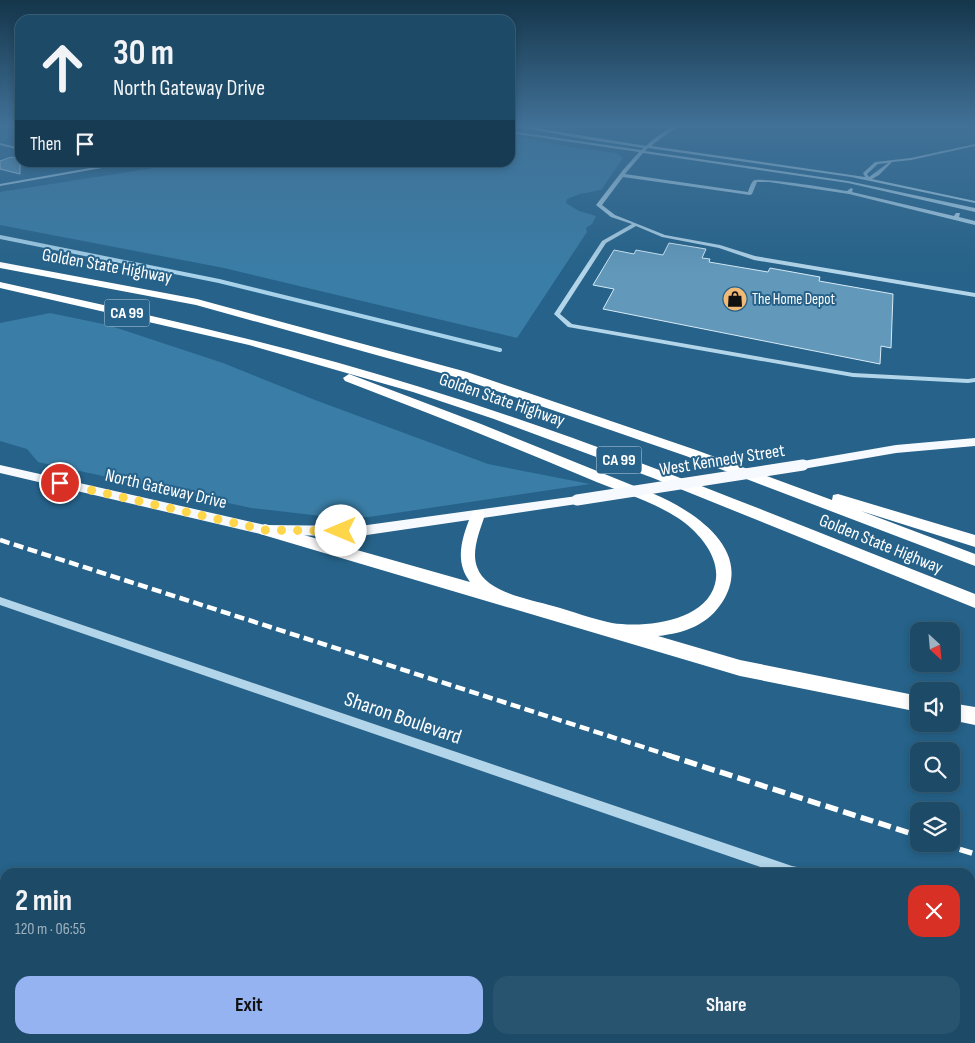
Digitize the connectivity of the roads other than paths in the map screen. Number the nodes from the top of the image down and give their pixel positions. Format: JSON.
{"nodes":[{"id":1,"x":60,"y":175,"type":"edge"},
{"id":2,"x":622,"y":175,"type":"joint"},
{"id":3,"x":797,"y":175,"type":"edge"},
{"id":4,"x":824,"y":175,"type":"edge"},
{"id":5,"x":839,"y":175,"type":"edge"},
{"id":6,"x":865,"y":175,"type":"edge"},
{"id":7,"x":877,"y":175,"type":"edge"},
{"id":8,"x":868,"y":179,"type":"junction"},
{"id":9,"x":854,"y":183,"type":"junction"},
{"id":10,"x":0,"y":185,"type":"edge"},
{"id":11,"x":849,"y":193,"type":"junction"},
{"id":12,"x":975,"y":202,"type":"edge"},
{"id":13,"x":962,"y":207,"type":"junction"},
{"id":14,"x":975,"y":210,"type":"edge"},
{"id":15,"x":956,"y":218,"type":"junction"},
{"id":16,"x":975,"y":223,"type":"edge"},
{"id":17,"x":636,"y":224,"type":"junction"},
{"id":18,"x":0,"y":265,"type":"edge"},
{"id":19,"x":0,"y":285,"type":"edge"},
{"id":20,"x":975,"y":296,"type":"edge"},
{"id":21,"x":254,"y":343,"type":"junction"},
{"id":22,"x":975,"y":380,"type":"edge"},
{"id":23,"x":975,"y":442,"type":"edge"},
{"id":24,"x":692,"y":454,"type":"junction"},
{"id":25,"x":0,"y":469,"type":"edge"},
{"id":26,"x":478,"y":515,"type":"junction"},
{"id":27,"x":265,"y":530,"type":"junction"},
{"id":28,"x":975,"y":541,"type":"edge"},
{"id":29,"x":975,"y":560,"type":"edge"},
{"id":30,"x":496,"y":597,"type":"junction"},
{"id":31,"x":0,"y":601,"type":"edge"},
{"id":32,"x":975,"y":601,"type":"edge"},
{"id":33,"x":613,"y":630,"type":"junction"},
{"id":34,"x":910,"y":702,"type":"edge"},
{"id":35,"x":960,"y":713,"type":"edge"},
{"id":36,"x":975,"y":716,"type":"edge"},
{"id":37,"x":780,"y":868,"type":"edge"}],
"edges":[{"from":1,"to":10,"type":"street"},
{"from":2,"to":11,"type":"street"},
{"from":2,"to":17,"type":"street"},
{"from":3,"to":9,"type":"street"},
{"from":4,"to":8,"type":"street"},
{"from":5,"to":8,"type":"street"},
{"from":6,"to":8,"type":"street"},
{"from":7,"to":8,"type":"street"},
{"from":8,"to":12,"type":"street"},
{"from":9,"to":11,"type":"lane"},
{"from":9,"to":13,"type":"street"},
{"from":11,"to":15,"type":"lane"},
{"from":13,"to":14,"type":"street"},
{"from":13,"to":15,"type":"street"},
{"from":15,"to":16,"type":"street"},
{"from":17,"to":20,"type":"street"},
{"from":17,"to":22,"type":"street"},
{"from":18,"to":24,"type":"highway","name":"Golden State Highway","number":"CA 99"},
{"from":19,"to":21,"type":"highway","name":"Golden State Highway","number":"CA 99"},
{"from":21,"to":32,"type":"highway","name":"Golden State Highway","number":"CA 99"},
{"from":21,"to":33,"type":"highway"},
{"from":23,"to":26,"type":"main road","name":"West Kennedy Street","bridge":true},
{"from":24,"to":28,"type":"highway"},
{"from":24,"to":29,"type":"highway","name":"Golden State Highway","number":"CA 99"},
{"from":25,"to":27,"type":"main road","name":"North Gateway Drive"},
{"from":26,"to":27,"type":"main road","name":"West Kennedy Street"},
{"from":26,"to":30,"type":"highway"},
{"from":27,"to":30,"type":"highway"},
{"from":30,"to":33,"type":"highway"},
{"from":31,"to":37,"type":"street","name":"Sharon Boulevard"},
{"from":33,"to":34,"type":"highway"},
{"from":35,"to":36,"type":"highway"}]}
